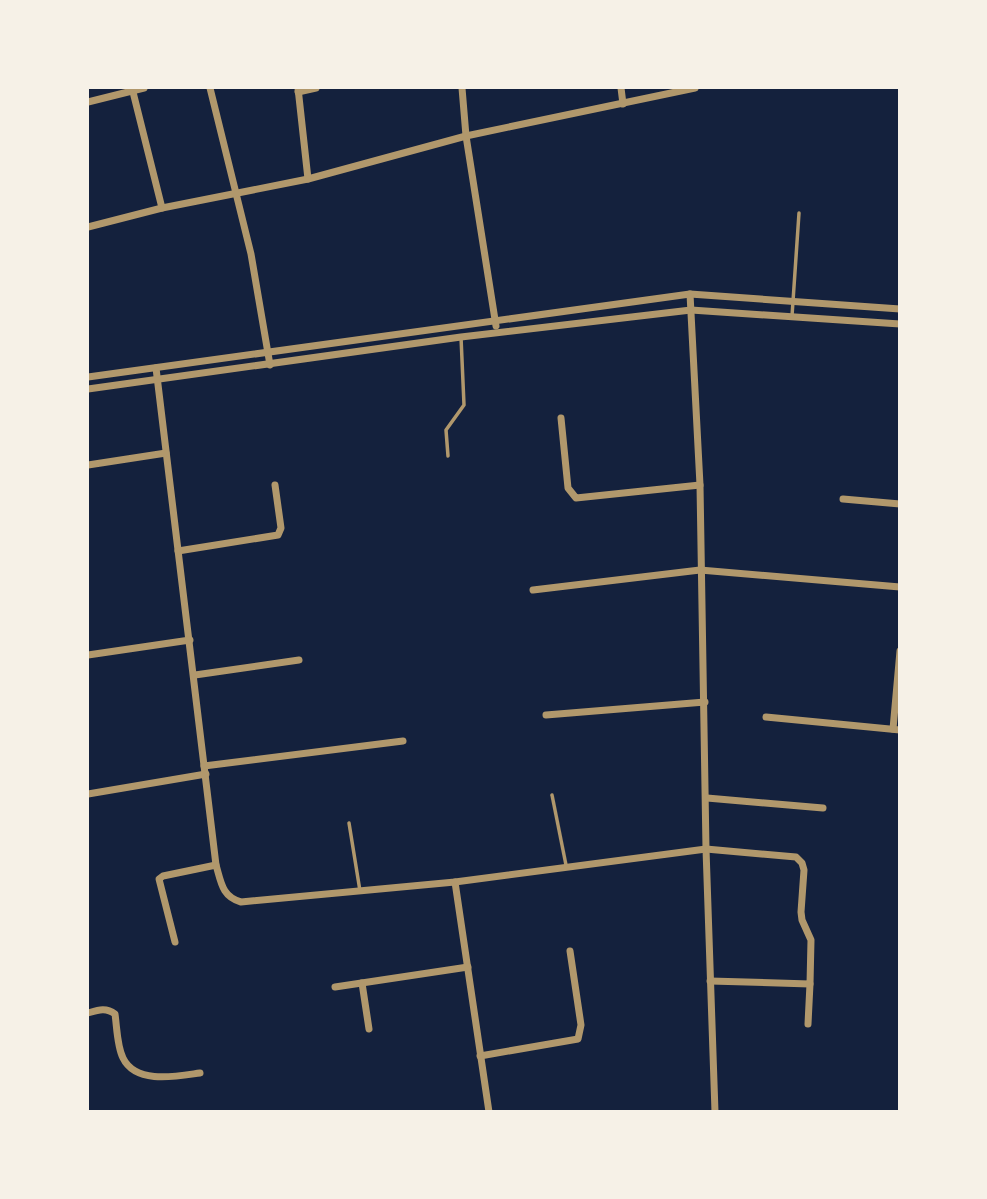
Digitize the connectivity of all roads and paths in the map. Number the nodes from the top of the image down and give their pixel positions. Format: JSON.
{"nodes":[{"id":1,"x":145,"y":88,"type":"edge"},
{"id":2,"x":210,"y":88,"type":"edge"},
{"id":3,"x":316,"y":88,"type":"edge"},
{"id":4,"x":462,"y":88,"type":"edge"},
{"id":5,"x":621,"y":88,"type":"edge"},
{"id":6,"x":695,"y":88,"type":"edge"},
{"id":7,"x":132,"y":89,"type":"edge"},
{"id":8,"x":298,"y":90,"type":"edge"},
{"id":9,"x":88,"y":102,"type":"edge"},
{"id":10,"x":623,"y":104,"type":"junction"},
{"id":11,"x":466,"y":136,"type":"junction"},
{"id":12,"x":308,"y":179,"type":"junction"},
{"id":13,"x":237,"y":194,"type":"junction"},
{"id":14,"x":162,"y":208,"type":"junction"},
{"id":15,"x":799,"y":213,"type":"dead end"},
{"id":16,"x":88,"y":227,"type":"edge"},
{"id":17,"x":690,"y":295,"type":"junction"},
{"id":18,"x":793,"y":302,"type":"junction"},
{"id":19,"x":900,"y":309,"type":"edge"},
{"id":20,"x":691,"y":310,"type":"junction"},
{"id":21,"x":792,"y":317,"type":"junction"},
{"id":22,"x":496,"y":322,"type":"junction"},
{"id":23,"x":900,"y":324,"type":"edge"},
{"id":24,"x":497,"y":333,"type":"junction"},
{"id":25,"x":461,"y":337,"type":"junction"},
{"id":26,"x":267,"y":353,"type":"junction"},
{"id":27,"x":270,"y":365,"type":"junction"},
{"id":28,"x":156,"y":368,"type":"junction"},
{"id":29,"x":88,"y":377,"type":"edge"},
{"id":30,"x":157,"y":380,"type":"junction"},
{"id":31,"x":88,"y":389,"type":"edge"},
{"id":32,"x":561,"y":418,"type":"dead end"},
{"id":33,"x":166,"y":453,"type":"junction"},
{"id":34,"x":448,"y":456,"type":"dead end"},
{"id":35,"x":88,"y":465,"type":"edge"},
{"id":36,"x":275,"y":485,"type":"dead end"},
{"id":37,"x":700,"y":485,"type":"junction"},
{"id":38,"x":843,"y":499,"type":"dead end"},
{"id":39,"x":900,"y":504,"type":"edge"},
{"id":40,"x":178,"y":551,"type":"junction"},
{"id":41,"x":700,"y":570,"type":"junction"},
{"id":42,"x":900,"y":587,"type":"edge"},
{"id":43,"x":533,"y":590,"type":"dead end"},
{"id":44,"x":190,"y":640,"type":"junction"},
{"id":45,"x":900,"y":651,"type":"edge"},
{"id":46,"x":88,"y":655,"type":"edge"},
{"id":47,"x":299,"y":660,"type":"dead end"},
{"id":48,"x":195,"y":675,"type":"junction"},
{"id":49,"x":705,"y":702,"type":"junction"},
{"id":50,"x":546,"y":715,"type":"dead end"},
{"id":51,"x":766,"y":718,"type":"dead end"},
{"id":52,"x":896,"y":729,"type":"edge"},
{"id":53,"x":403,"y":741,"type":"dead end"},
{"id":54,"x":205,"y":770,"type":"junction"},
{"id":55,"x":88,"y":794,"type":"edge"},
{"id":56,"x":552,"y":795,"type":"dead end"},
{"id":57,"x":707,"y":798,"type":"junction"},
{"id":58,"x":823,"y":808,"type":"dead end"},
{"id":59,"x":349,"y":823,"type":"dead end"},
{"id":60,"x":706,"y":849,"type":"junction"},
{"id":61,"x":216,"y":865,"type":"junction"},
{"id":62,"x":566,"y":867,"type":"junction"},
{"id":63,"x":454,"y":882,"type":"junction"},
{"id":64,"x":360,"y":891,"type":"junction"},
{"id":65,"x":175,"y":942,"type":"dead end"},
{"id":66,"x":570,"y":951,"type":"dead end"},
{"id":67,"x":468,"y":967,"type":"junction"},
{"id":68,"x":710,"y":981,"type":"junction"},
{"id":69,"x":362,"y":983,"type":"junction"},
{"id":70,"x":810,"y":984,"type":"junction"},
{"id":71,"x":335,"y":987,"type":"dead end"},
{"id":72,"x":88,"y":1013,"type":"edge"},
{"id":73,"x":808,"y":1024,"type":"dead end"},
{"id":74,"x":369,"y":1029,"type":"dead end"},
{"id":75,"x":480,"y":1056,"type":"junction"},
{"id":76,"x":200,"y":1073,"type":"dead end"},
{"id":77,"x":489,"y":1111,"type":"edge"},
{"id":78,"x":715,"y":1111,"type":"edge"}],
"edges":[{"from":1,"to":7,"type":"street"},
{"from":2,"to":13,"type":"street"},
{"from":3,"to":8,"type":"street"},
{"from":4,"to":11,"type":"street"},
{"from":5,"to":10,"type":"street"},
{"from":6,"to":10,"type":"street"},
{"from":7,"to":9,"type":"street"},
{"from":7,"to":14,"type":"street"},
{"from":8,"to":12,"type":"street"},
{"from":10,"to":11,"type":"street"},
{"from":11,"to":12,"type":"street"},
{"from":11,"to":22,"type":"street"},
{"from":12,"to":13,"type":"street"},
{"from":13,"to":14,"type":"street"},
{"from":13,"to":26,"type":"street"},
{"from":14,"to":16,"type":"street"},
{"from":15,"to":18,"type":"lane"},
{"from":17,"to":18,"type":"street"},
{"from":17,"to":20,"type":"street"},
{"from":17,"to":22,"type":"street"},
{"from":18,"to":19,"type":"street"},
{"from":18,"to":21,"type":"lane"},
{"from":20,"to":21,"type":"street"},
{"from":20,"to":24,"type":"street"},
{"from":20,"to":37,"type":"street"},
{"from":21,"to":23,"type":"street"},
{"from":22,"to":24,"type":"street"},
{"from":22,"to":26,"type":"street"},
{"from":24,"to":25,"type":"street"},
{"from":25,"to":27,"type":"street"},
{"from":25,"to":34,"type":"lane"},
{"from":26,"to":27,"type":"street"},
{"from":26,"to":28,"type":"street"},
{"from":27,"to":30,"type":"street"},
{"from":28,"to":29,"type":"street"},
{"from":28,"to":30,"type":"street"},
{"from":30,"to":31,"type":"street"},
{"from":30,"to":33,"type":"street"},
{"from":32,"to":37,"type":"street"},
{"from":33,"to":35,"type":"street"},
{"from":33,"to":40,"type":"street"},
{"from":36,"to":40,"type":"street"},
{"from":37,"to":41,"type":"street"},
{"from":38,"to":39,"type":"street"},
{"from":40,"to":44,"type":"street"},
{"from":41,"to":42,"type":"street"},
{"from":41,"to":43,"type":"street"},
{"from":41,"to":49,"type":"street"},
{"from":44,"to":46,"type":"street"},
{"from":44,"to":48,"type":"street"},
{"from":45,"to":52,"type":"street"},
{"from":47,"to":48,"type":"street"},
{"from":48,"to":54,"type":"street"},
{"from":49,"to":50,"type":"street"},
{"from":49,"to":57,"type":"street"},
{"from":51,"to":52,"type":"street"},
{"from":53,"to":54,"type":"street"},
{"from":54,"to":55,"type":"street"},
{"from":54,"to":61,"type":"street"},
{"from":56,"to":62,"type":"lane"},
{"from":57,"to":58,"type":"street"},
{"from":57,"to":60,"type":"street"},
{"from":59,"to":64,"type":"lane"},
{"from":60,"to":62,"type":"street"},
{"from":60,"to":68,"type":"street"},
{"from":60,"to":70,"type":"street"},
{"from":61,"to":64,"type":"street"},
{"from":61,"to":65,"type":"street"},
{"from":62,"to":63,"type":"street"},
{"from":63,"to":64,"type":"street"},
{"from":63,"to":67,"type":"street"},
{"from":66,"to":75,"type":"street"},
{"from":67,"to":69,"type":"street"},
{"from":67,"to":75,"type":"street"},
{"from":68,"to":70,"type":"street"},
{"from":68,"to":78,"type":"street"},
{"from":69,"to":71,"type":"street"},
{"from":69,"to":74,"type":"street"},
{"from":70,"to":73,"type":"street"},
{"from":72,"to":76,"type":"street"},
{"from":75,"to":77,"type":"street"}]}
